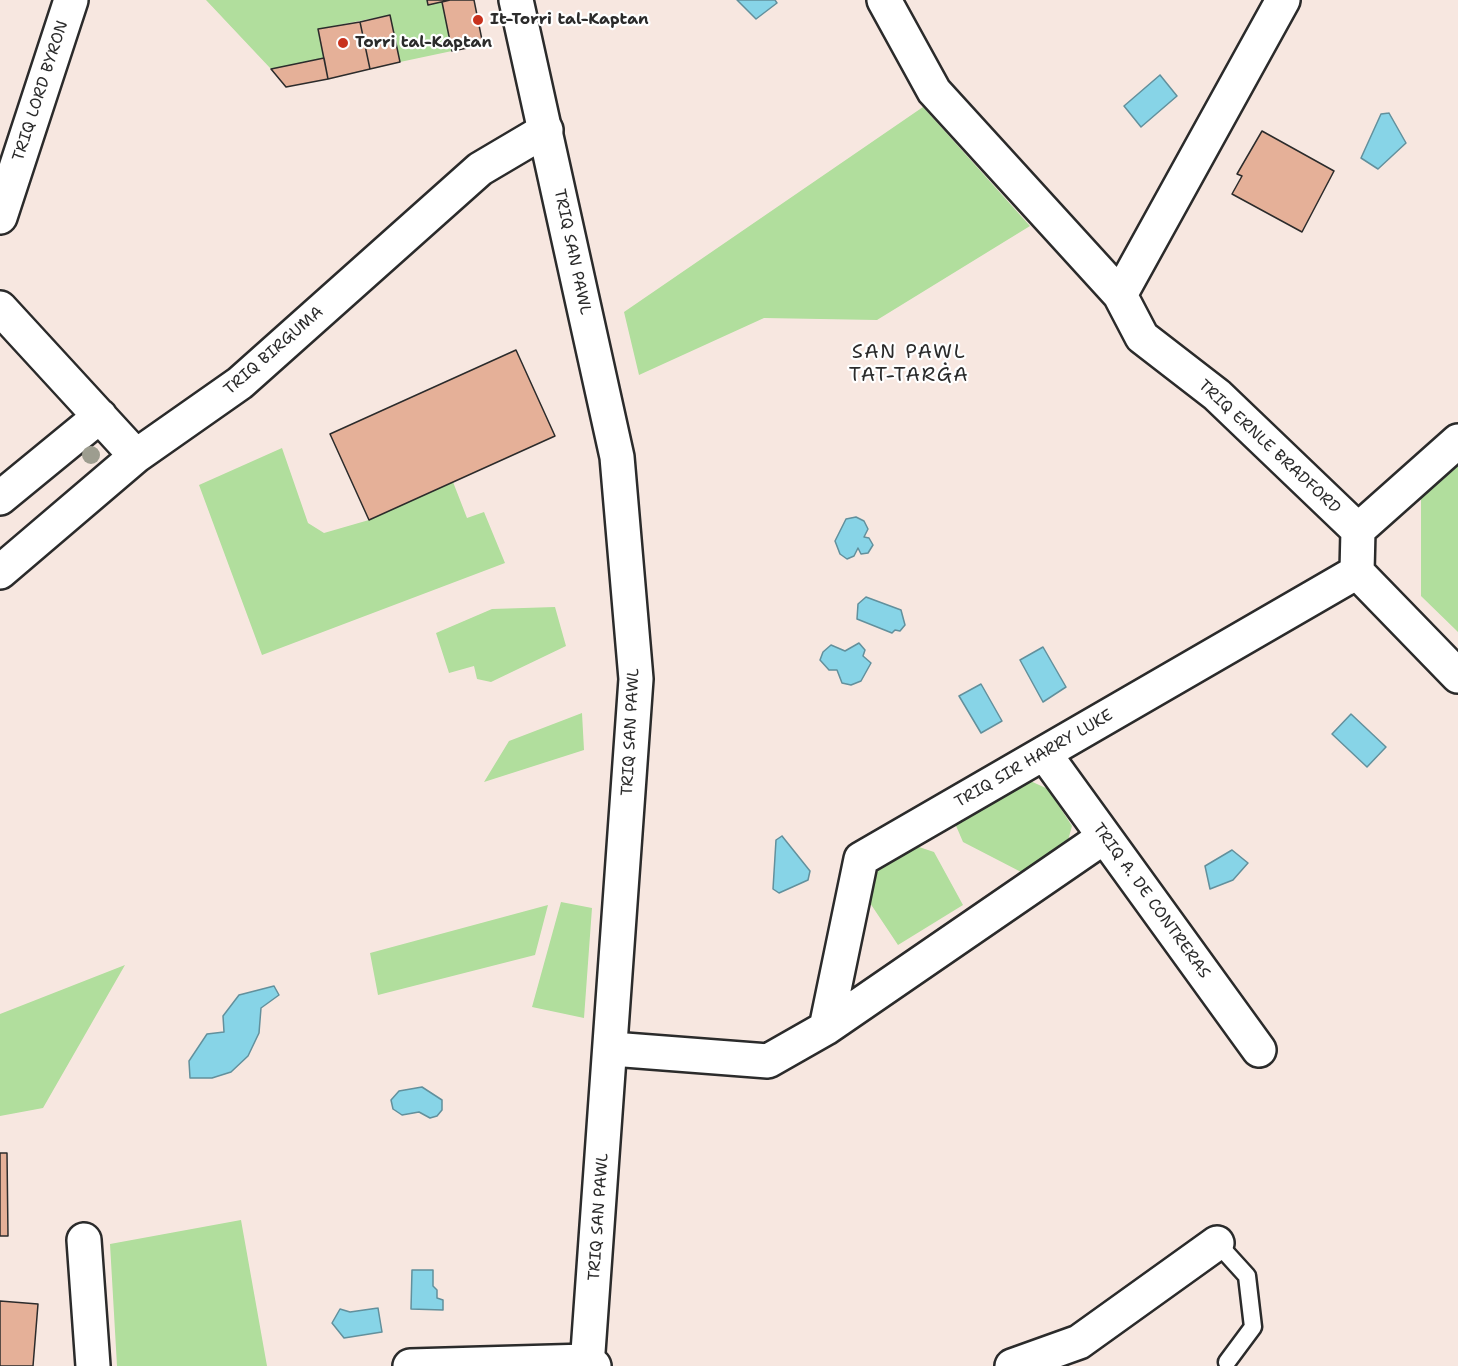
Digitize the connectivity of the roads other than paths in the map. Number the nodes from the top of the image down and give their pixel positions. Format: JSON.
{"nodes":[{"id":1,"x":71,"y":0,"type":"edge"},
{"id":2,"x":516,"y":0,"type":"edge"},
{"id":3,"x":884,"y":0,"type":"edge"},
{"id":4,"x":1283,"y":0,"type":"edge"},
{"id":5,"x":546,"y":130,"type":"junction"},
{"id":6,"x":3,"y":196,"type":"edge"},
{"id":7,"x":1120,"y":295,"type":"junction"},
{"id":8,"x":0,"y":308,"type":"edge"},
{"id":9,"x":100,"y":416,"type":"junction"},
{"id":10,"x":1458,"y":441,"type":"edge"},
{"id":11,"x":136,"y":456,"type":"junction"},
{"id":12,"x":0,"y":498,"type":"edge"},
{"id":13,"x":1358,"y":530,"type":"junction"},
{"id":14,"x":0,"y":572,"type":"edge"},
{"id":15,"x":1357,"y":572,"type":"junction"},
{"id":16,"x":1458,"y":676,"type":"edge"},
{"id":17,"x":1044,"y":753,"type":"junction"},
{"id":18,"x":1104,"y":837,"type":"junction"},
{"id":19,"x":826,"y":1028,"type":"junction"},
{"id":20,"x":612,"y":1049,"type":"junction"},
{"id":21,"x":1258,"y":1050,"type":"dead end"},
{"id":22,"x":84,"y":1240,"type":"dead end"},
{"id":23,"x":1217,"y":1243,"type":"joint"},
{"id":24,"x":1227,"y":1362,"type":"dead end"},
{"id":25,"x":589,"y":1364,"type":"edge"},
{"id":26,"x":93,"y":1366,"type":"edge"},
{"id":27,"x":410,"y":1366,"type":"edge"},
{"id":28,"x":1012,"y":1366,"type":"edge"}],
"edges":[{"from":1,"to":6,"type":"street","name":"TRIQ LORD BYRON"},
{"from":2,"to":5,"type":"street","name":"TRIQ SAN PAWL"},
{"from":3,"to":7,"type":"street","name":"TRIQ ERNLE BRADFORD"},
{"from":4,"to":7,"type":"street"},
{"from":5,"to":11,"type":"street","name":"TRIQ BIRGUMA"},
{"from":5,"to":20,"type":"street","name":"TRIQ SAN PAWL"},
{"from":7,"to":13,"type":"street","name":"TRIQ ERNLE BRADFORD"},
{"from":8,"to":9,"type":"street"},
{"from":9,"to":11,"type":"street"},
{"from":9,"to":12,"type":"street"},
{"from":10,"to":13,"type":"street"},
{"from":11,"to":14,"type":"street","name":"TRIQ BIRGUMA"},
{"from":13,"to":15,"type":"street"},
{"from":15,"to":16,"type":"street"},
{"from":15,"to":17,"type":"street","name":"TRIQ SIR HARRY LUKE"},
{"from":17,"to":18,"type":"street","name":"TRIQ A. DE CONTRERAS"},
{"from":17,"to":19,"type":"street","name":"TRIQ SIR HARRY LUKE"},
{"from":18,"to":19,"type":"street"},
{"from":18,"to":21,"type":"street","name":"TRIQ A. DE CONTRERAS"},
{"from":19,"to":20,"type":"street"},
{"from":20,"to":25,"type":"street","name":"TRIQ SAN PAWL"},
{"from":22,"to":26,"type":"street"},
{"from":23,"to":24,"type":"lane"},
{"from":23,"to":28,"type":"street"},
{"from":25,"to":27,"type":"street"}]}
